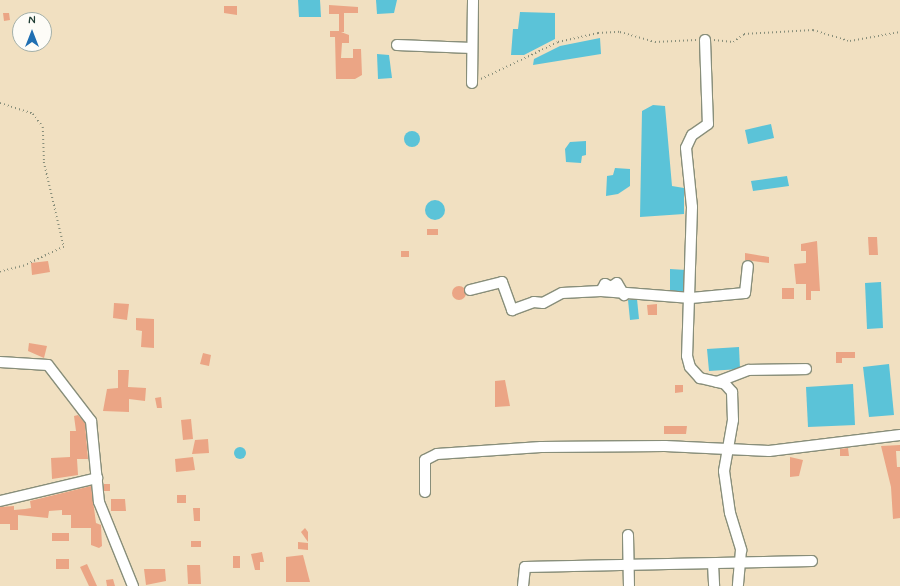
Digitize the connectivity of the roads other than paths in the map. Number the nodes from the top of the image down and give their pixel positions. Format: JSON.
{"nodes":[{"id":1,"x":473,"y":0,"type":"edge"},
{"id":2,"x":705,"y":40,"type":"road end"},
{"id":3,"x":397,"y":45,"type":"dead end"},
{"id":4,"x":472,"y":48,"type":"junction"},
{"id":5,"x":472,"y":84,"type":"road end"},
{"id":6,"x":748,"y":266,"type":"dead end"},
{"id":7,"x":470,"y":290,"type":"dead end"},
{"id":8,"x":691,"y":298,"type":"junction"},
{"id":9,"x":0,"y":362,"type":"edge"},
{"id":10,"x":806,"y":369,"type":"dead end"},
{"id":11,"x":717,"y":382,"type":"junction"},
{"id":12,"x":900,"y":435,"type":"edge"},
{"id":13,"x":730,"y":449,"type":"junction"},
{"id":14,"x":97,"y":478,"type":"junction"},
{"id":15,"x":425,"y":492,"type":"dead end"},
{"id":16,"x":0,"y":501,"type":"edge"},
{"id":17,"x":628,"y":535,"type":"dead end"},
{"id":18,"x":812,"y":561,"type":"dead end"},
{"id":19,"x":713,"y":564,"type":"junction"},
{"id":20,"x":740,"y":564,"type":"junction"},
{"id":21,"x":628,"y":565,"type":"junction"},
{"id":22,"x":133,"y":586,"type":"edge"},
{"id":23,"x":523,"y":586,"type":"edge"},
{"id":24,"x":629,"y":586,"type":"edge"},
{"id":25,"x":714,"y":586,"type":"edge"},
{"id":26,"x":738,"y":586,"type":"edge"}],
"edges":[{"from":1,"to":4,"type":"street"},
{"from":2,"to":8,"type":"street"},
{"from":3,"to":4,"type":"street"},
{"from":4,"to":5,"type":"street"},
{"from":6,"to":8,"type":"street"},
{"from":7,"to":8,"type":"street"},
{"from":8,"to":11,"type":"street"},
{"from":9,"to":14,"type":"street"},
{"from":10,"to":11,"type":"street"},
{"from":11,"to":13,"type":"street"},
{"from":12,"to":13,"type":"street"},
{"from":13,"to":15,"type":"street"},
{"from":13,"to":20,"type":"street"},
{"from":14,"to":16,"type":"street"},
{"from":14,"to":22,"type":"street"},
{"from":17,"to":21,"type":"street"},
{"from":18,"to":20,"type":"street"},
{"from":19,"to":20,"type":"street"},
{"from":19,"to":21,"type":"street"},
{"from":19,"to":25,"type":"street"},
{"from":20,"to":26,"type":"street"},
{"from":21,"to":23,"type":"street"},
{"from":21,"to":24,"type":"street"}]}
